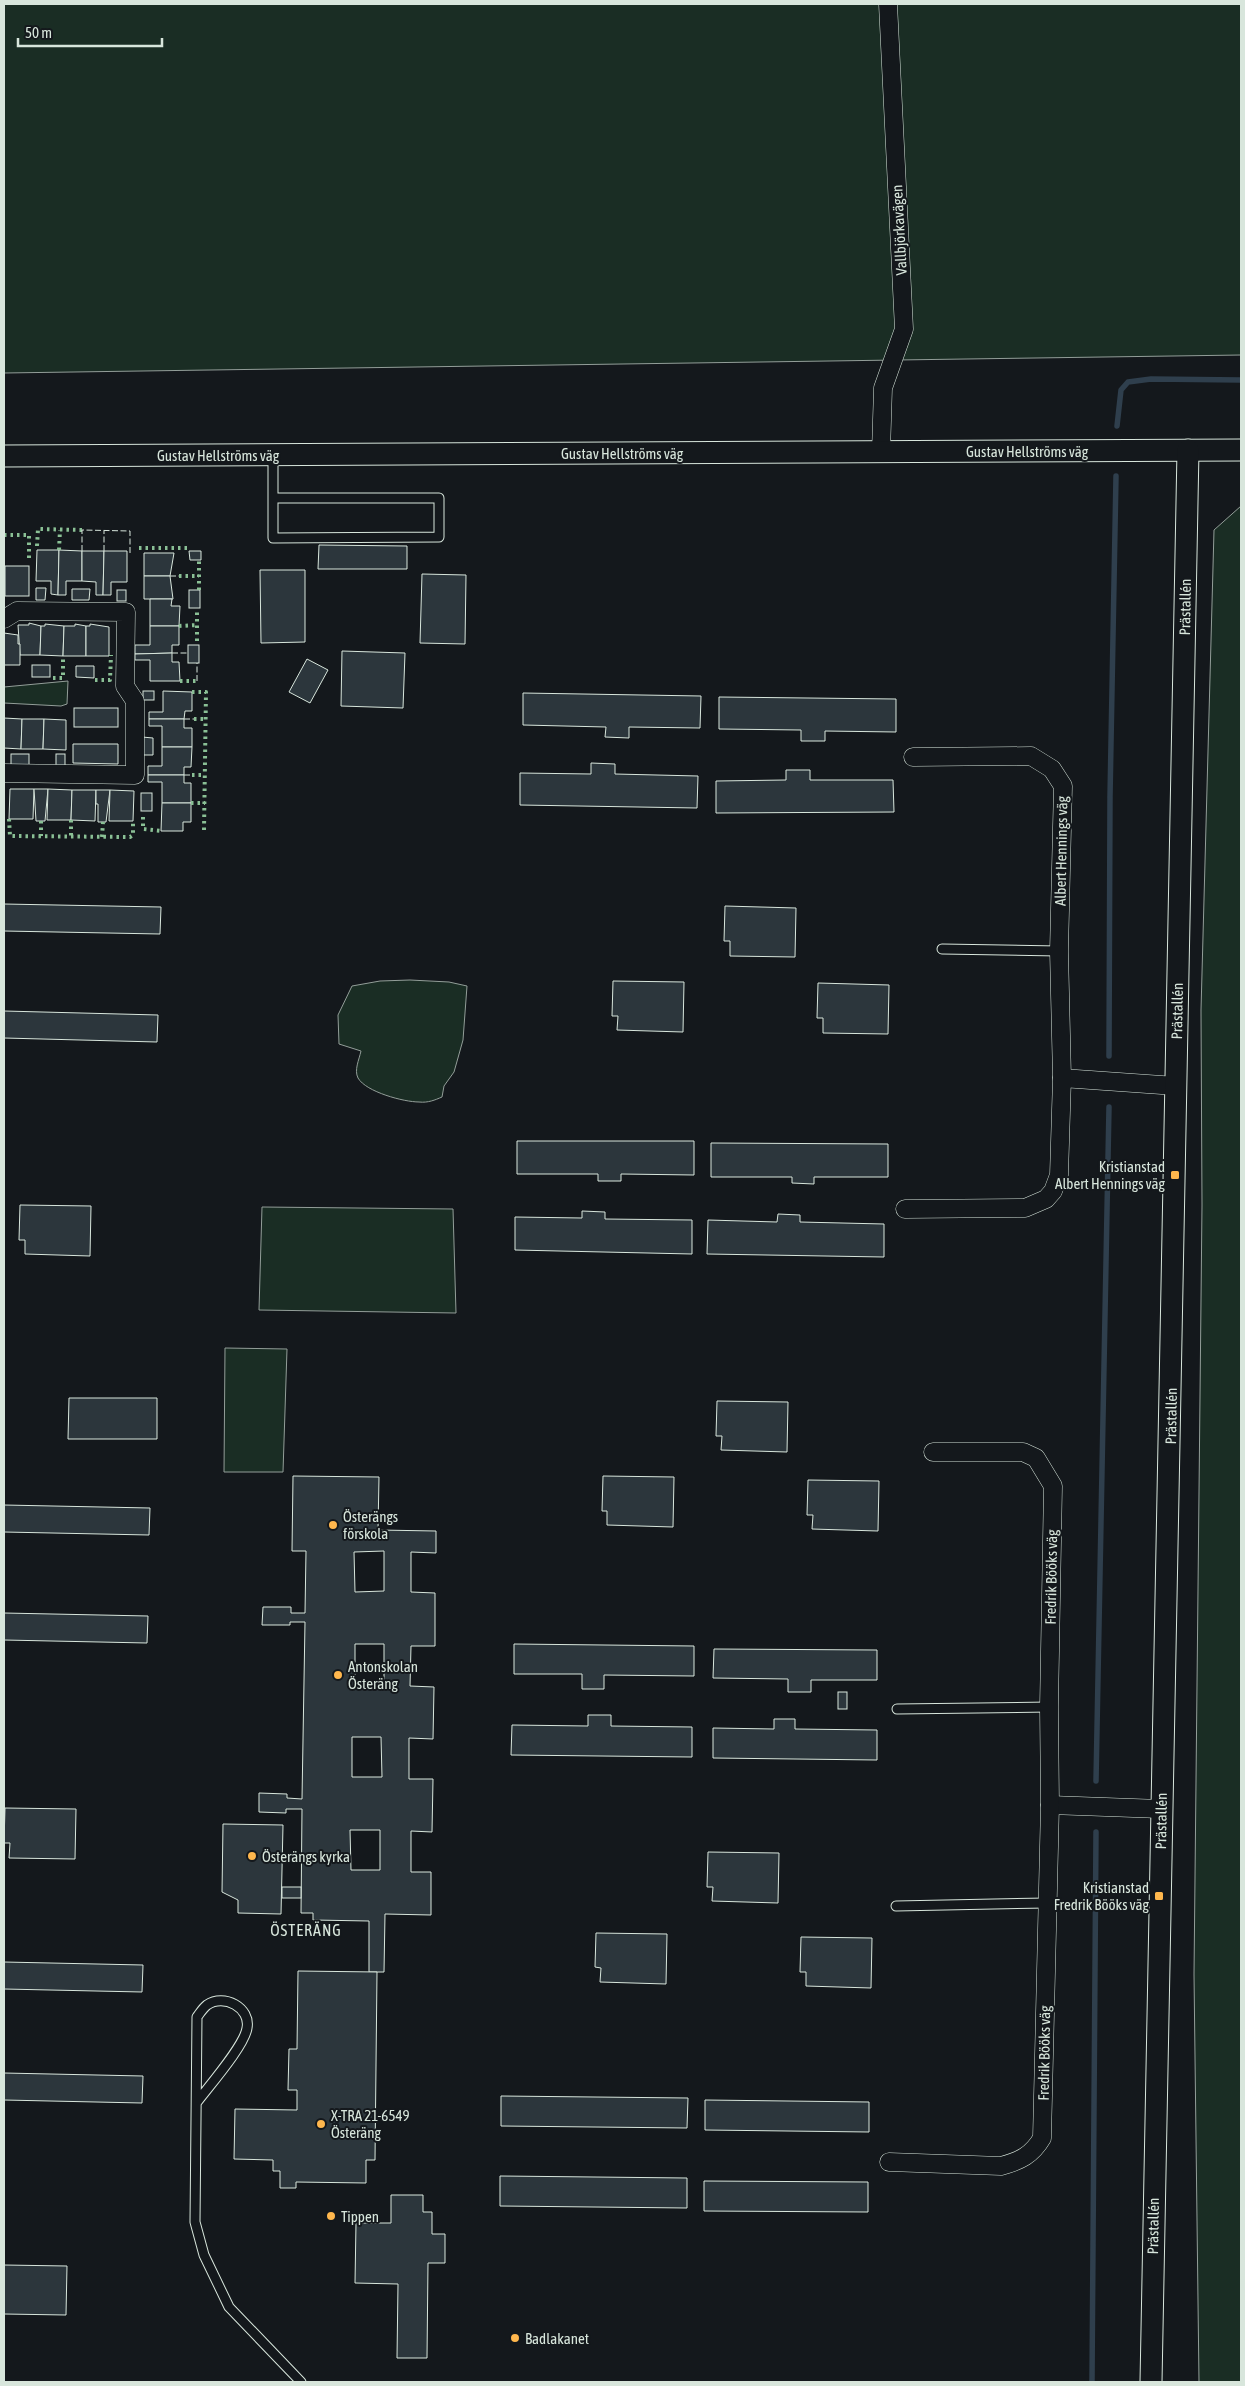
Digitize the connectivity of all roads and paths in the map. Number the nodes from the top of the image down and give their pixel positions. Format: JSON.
{"nodes":[{"id":1,"x":888,"y":4,"type":"edge"},
{"id":2,"x":1188,"y":450,"type":"junction"},
{"id":3,"x":1241,"y":450,"type":"edge"},
{"id":4,"x":882,"y":452,"type":"junction"},
{"id":5,"x":273,"y":454,"type":"junction"},
{"id":6,"x":4,"y":456,"type":"edge"},
{"id":7,"x":273,"y":498,"type":"junction"},
{"id":8,"x":4,"y":619,"type":"edge"},
{"id":9,"x":913,"y":757,"type":"dead end"},
{"id":10,"x":4,"y":774,"type":"edge"},
{"id":11,"x":942,"y":949,"type":"dead end"},
{"id":12,"x":1059,"y":951,"type":"junction"},
{"id":13,"x":1062,"y":1078,"type":"junction"},
{"id":14,"x":1176,"y":1086,"type":"junction"},
{"id":15,"x":905,"y":1209,"type":"dead end"},
{"id":16,"x":933,"y":1452,"type":"dead end"},
{"id":17,"x":1048,"y":1707,"type":"junction"},
{"id":18,"x":897,"y":1709,"type":"dead end"},
{"id":19,"x":1050,"y":1805,"type":"junction"},
{"id":20,"x":1161,"y":1808,"type":"junction"},
{"id":21,"x":1047,"y":1903,"type":"junction"},
{"id":22,"x":896,"y":1906,"type":"dead end"},
{"id":23,"x":197,"y":2102,"type":"junction"},
{"id":24,"x":889,"y":2162,"type":"dead end"},
{"id":25,"x":301,"y":2382,"type":"edge"},
{"id":26,"x":1151,"y":2382,"type":"edge"}],
"edges":[{"from":1,"to":4,"type":"street","name":"Vallbjörkavägen"},
{"from":2,"to":3,"type":"street","name":"Gustav Hellströms väg"},
{"from":2,"to":4,"type":"street","name":"Gustav Hellströms väg"},
{"from":2,"to":14,"type":"street","name":"Prästallén"},
{"from":4,"to":5,"type":"street","name":"Gustav Hellströms väg"},
{"from":5,"to":6,"type":"street","name":"Gustav Hellströms väg"},
{"from":5,"to":7,"type":"lane"},
{"from":7,"to":7,"type":"lane"},
{"from":8,"to":10,"type":"street"},
{"from":9,"to":12,"type":"street","name":"Albert Hennings väg"},
{"from":11,"to":12,"type":"lane"},
{"from":12,"to":13,"type":"street","name":"Albert Hennings väg"},
{"from":13,"to":14,"type":"street"},
{"from":13,"to":15,"type":"street","name":"Albert Hennings väg"},
{"from":14,"to":20,"type":"street","name":"Prästallén"},
{"from":16,"to":17,"type":"street","name":"Fredrik Bööks väg"},
{"from":17,"to":18,"type":"lane"},
{"from":17,"to":19,"type":"street","name":"Fredrik Bööks väg"},
{"from":19,"to":20,"type":"street"},
{"from":19,"to":21,"type":"street","name":"Fredrik Bööks väg"},
{"from":20,"to":26,"type":"street","name":"Prästallén"},
{"from":21,"to":22,"type":"lane"},
{"from":21,"to":24,"type":"street","name":"Fredrik Bööks väg"},
{"from":23,"to":23,"type":"lane"},
{"from":23,"to":25,"type":"lane"}]}
